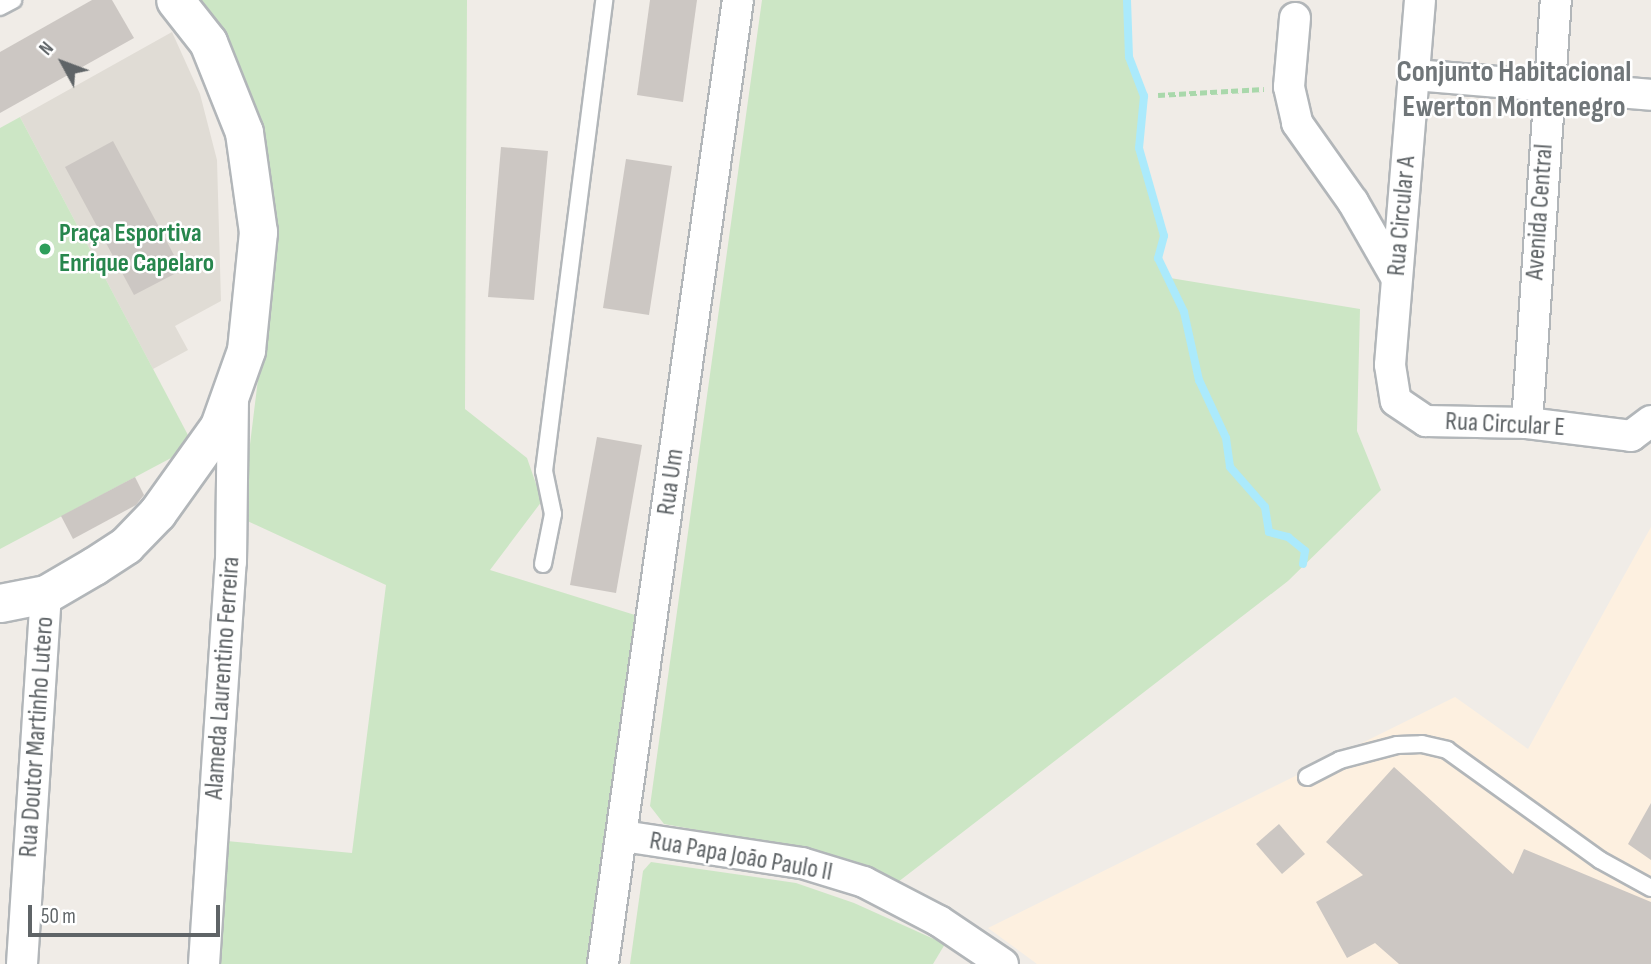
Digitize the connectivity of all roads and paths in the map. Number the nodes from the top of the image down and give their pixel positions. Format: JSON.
{"nodes":[{"id":1,"x":13,"y":0,"type":"edge"},
{"id":2,"x":175,"y":0,"type":"edge"},
{"id":3,"x":604,"y":0,"type":"edge"},
{"id":4,"x":738,"y":0,"type":"edge"},
{"id":5,"x":1420,"y":0,"type":"edge"},
{"id":6,"x":1556,"y":0,"type":"edge"},
{"id":7,"x":0,"y":7,"type":"edge"},
{"id":8,"x":1295,"y":18,"type":"dead end"},
{"id":9,"x":1415,"y":75,"type":"junction"},
{"id":10,"x":1548,"y":83,"type":"junction"},
{"id":11,"x":1289,"y":87,"type":"junction"},
{"id":12,"x":1158,"y":95,"type":"dead end"},
{"id":13,"x":1651,"y":95,"type":"edge"},
{"id":14,"x":1396,"y":276,"type":"junction"},
{"id":15,"x":1393,"y":389,"type":"joint"},
{"id":16,"x":233,"y":391,"type":"junction"},
{"id":17,"x":1527,"y":424,"type":"junction"},
{"id":18,"x":1641,"y":429,"type":"edge"},
{"id":19,"x":543,"y":564,"type":"dead end"},
{"id":20,"x":46,"y":594,"type":"junction"},
{"id":21,"x":0,"y":603,"type":"edge"},
{"id":22,"x":1307,"y":778,"type":"dead end"},
{"id":23,"x":623,"y":836,"type":"junction"},
{"id":24,"x":1651,"y":888,"type":"edge"},
{"id":25,"x":22,"y":964,"type":"edge"},
{"id":26,"x":204,"y":964,"type":"edge"},
{"id":27,"x":603,"y":964,"type":"edge"},
{"id":28,"x":1003,"y":964,"type":"edge"}],
"edges":[{"from":1,"to":7,"type":"lane"},
{"from":2,"to":16,"type":"street"},
{"from":3,"to":19,"type":"lane"},
{"from":4,"to":23,"type":"street","name":"Rua Um"},
{"from":5,"to":9,"type":"street","name":"Rua Circular A"},
{"from":6,"to":10,"type":"street","name":"Avenida Central"},
{"from":8,"to":11,"type":"street"},
{"from":9,"to":10,"type":"street"},
{"from":9,"to":14,"type":"street","name":"Rua Circular A"},
{"from":10,"to":13,"type":"street"},
{"from":10,"to":17,"type":"street","name":"Avenida Central"},
{"from":11,"to":12,"type":"path"},
{"from":11,"to":14,"type":"street"},
{"from":14,"to":15,"type":"street","name":"Rua Circular A"},
{"from":15,"to":17,"type":"street","name":"Rua Circular E"},
{"from":16,"to":20,"type":"street"},
{"from":16,"to":26,"type":"street","name":"Alameda Laurentino Ferreira"},
{"from":17,"to":18,"type":"street","name":"Rua Circular E"},
{"from":20,"to":21,"type":"street"},
{"from":20,"to":25,"type":"street","name":"Rua Doutor Martinho Lutero"},
{"from":22,"to":24,"type":"lane"},
{"from":23,"to":27,"type":"street","name":"Rua Um"},
{"from":23,"to":28,"type":"street","name":"Rua Papa João Paulo II"}]}
